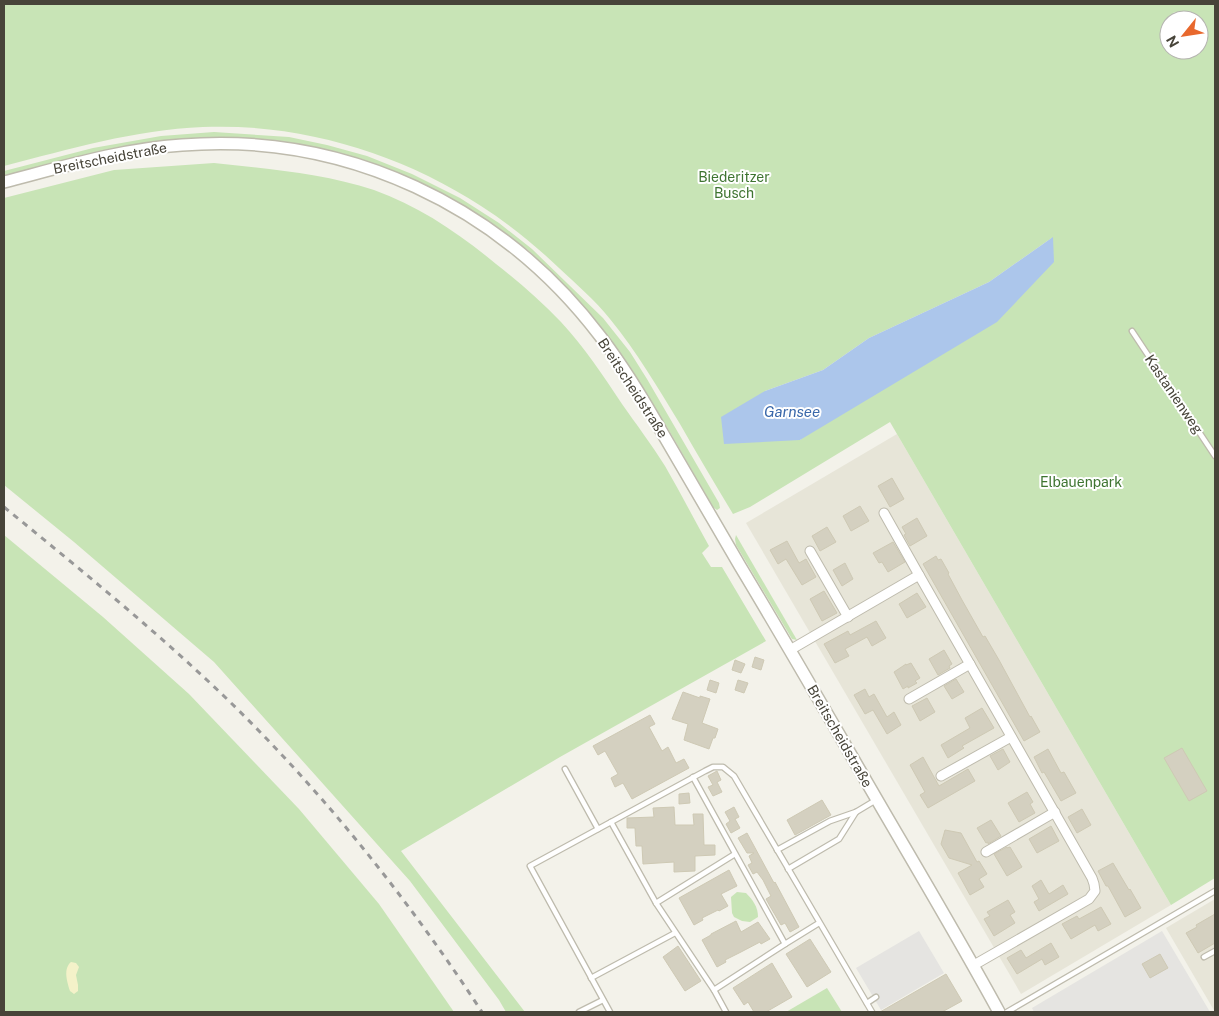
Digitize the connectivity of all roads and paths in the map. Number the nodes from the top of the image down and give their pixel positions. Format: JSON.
{"nodes":[{"id":1,"x":4,"y":182,"type":"edge"},
{"id":2,"x":1132,"y":331,"type":"dead end"},
{"id":3,"x":1215,"y":456,"type":"edge"},
{"id":4,"x":884,"y":513,"type":"dead end"},
{"id":5,"x":810,"y":551,"type":"dead end"},
{"id":6,"x":919,"y":575,"type":"junction"},
{"id":7,"x":848,"y":617,"type":"junction"},
{"id":8,"x":790,"y":650,"type":"junction"},
{"id":9,"x":970,"y":664,"type":"junction"},
{"id":10,"x":909,"y":699,"type":"dead end"},
{"id":11,"x":1011,"y":737,"type":"junction"},
{"id":12,"x":565,"y":770,"type":"dead end"},
{"id":13,"x":941,"y":776,"type":"dead end"},
{"id":14,"x":693,"y":777,"type":"junction"},
{"id":15,"x":877,"y":800,"type":"junction"},
{"id":16,"x":856,"y":812,"type":"junction"},
{"id":17,"x":1055,"y":812,"type":"junction"},
{"id":18,"x":611,"y":822,"type":"junction"},
{"id":19,"x":598,"y":829,"type":"junction"},
{"id":20,"x":777,"y":850,"type":"junction"},
{"id":21,"x":986,"y":852,"type":"dead end"},
{"id":22,"x":735,"y":854,"type":"junction"},
{"id":23,"x":788,"y":869,"type":"junction"},
{"id":24,"x":1215,"y":891,"type":"edge"},
{"id":25,"x":656,"y":903,"type":"junction"},
{"id":26,"x":819,"y":923,"type":"junction"},
{"id":27,"x":675,"y":933,"type":"junction"},
{"id":28,"x":784,"y":944,"type":"junction"},
{"id":29,"x":1215,"y":951,"type":"edge"},
{"id":30,"x":1204,"y":957,"type":"dead end"},
{"id":31,"x":974,"y":965,"type":"junction"},
{"id":32,"x":591,"y":978,"type":"junction"},
{"id":33,"x":714,"y":990,"type":"junction"},
{"id":34,"x":876,"y":997,"type":"dead end"},
{"id":35,"x":603,"y":1000,"type":"junction"},
{"id":36,"x":867,"y":1003,"type":"junction"},
{"id":37,"x":579,"y":1012,"type":"edge"},
{"id":38,"x":610,"y":1012,"type":"edge"},
{"id":39,"x":726,"y":1012,"type":"edge"},
{"id":40,"x":872,"y":1012,"type":"edge"},
{"id":41,"x":1000,"y":1012,"type":"edge"},
{"id":42,"x":1008,"y":1012,"type":"edge"}],
"edges":[{"from":1,"to":8,"type":"street","name":"Breitscheidstraße"},
{"from":2,"to":3,"type":"lane","name":"Kastanienweg"},
{"from":4,"to":6,"type":"street"},
{"from":5,"to":7,"type":"street"},
{"from":6,"to":7,"type":"street"},
{"from":6,"to":9,"type":"street"},
{"from":7,"to":8,"type":"street"},
{"from":8,"to":15,"type":"street","name":"Breitscheidstraße"},
{"from":9,"to":10,"type":"street"},
{"from":9,"to":11,"type":"street"},
{"from":11,"to":13,"type":"street"},
{"from":11,"to":17,"type":"street"},
{"from":12,"to":19,"type":"lane"},
{"from":14,"to":18,"type":"lane"},
{"from":14,"to":20,"type":"lane"},
{"from":14,"to":22,"type":"lane"},
{"from":15,"to":16,"type":"lane"},
{"from":15,"to":31,"type":"street","name":"Breitscheidstraße"},
{"from":16,"to":20,"type":"lane"},
{"from":16,"to":23,"type":"lane"},
{"from":17,"to":21,"type":"street"},
{"from":17,"to":31,"type":"street"},
{"from":18,"to":19,"type":"lane"},
{"from":18,"to":25,"type":"lane"},
{"from":19,"to":32,"type":"lane"},
{"from":20,"to":23,"type":"lane"},
{"from":22,"to":25,"type":"lane"},
{"from":22,"to":28,"type":"lane"},
{"from":23,"to":26,"type":"lane"},
{"from":24,"to":42,"type":"lane"},
{"from":25,"to":27,"type":"lane"},
{"from":26,"to":28,"type":"lane"},
{"from":26,"to":36,"type":"lane"},
{"from":27,"to":32,"type":"lane"},
{"from":27,"to":33,"type":"lane"},
{"from":28,"to":33,"type":"lane"},
{"from":29,"to":30,"type":"lane"},
{"from":31,"to":41,"type":"street","name":"Breitscheidstraße"},
{"from":32,"to":35,"type":"lane"},
{"from":33,"to":39,"type":"lane"},
{"from":34,"to":36,"type":"lane"},
{"from":35,"to":37,"type":"lane"},
{"from":35,"to":38,"type":"lane"},
{"from":36,"to":40,"type":"lane"}]}
